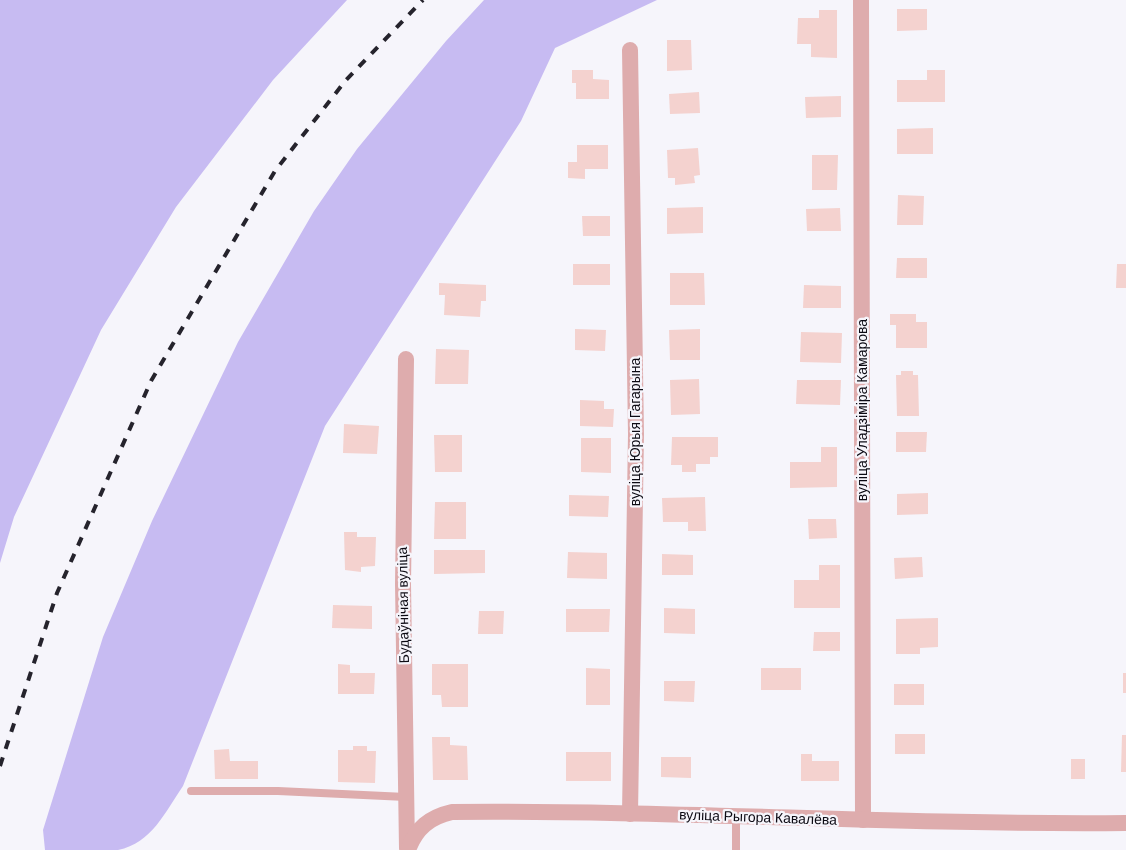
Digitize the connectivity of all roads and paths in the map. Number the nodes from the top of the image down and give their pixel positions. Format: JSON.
{"nodes":[{"id":1,"x":861,"y":0,"type":"edge"},
{"id":2,"x":630,"y":50,"type":"dead end"},
{"id":3,"x":406,"y":359,"type":"dead end"},
{"id":4,"x":191,"y":791,"type":"dead end"},
{"id":5,"x":406,"y":797,"type":"junction"},
{"id":6,"x":630,"y":814,"type":"junction"},
{"id":7,"x":736,"y":816,"type":"junction"},
{"id":8,"x":864,"y":820,"type":"junction"},
{"id":9,"x":1126,"y":823,"type":"edge"},
{"id":10,"x":408,"y":850,"type":"edge"},
{"id":11,"x":736,"y":850,"type":"edge"}],
"edges":[{"from":1,"to":8,"type":"street","name":"вуліца Уладзіміра Камарова"},
{"from":2,"to":6,"type":"street","name":"вуліца Юрыя Гагарына"},
{"from":3,"to":5,"type":"street","name":"Будаўнічая вуліца"},
{"from":4,"to":5,"type":"lane"},
{"from":5,"to":10,"type":"street","name":"Будаўнічая вуліца"},
{"from":6,"to":7,"type":"street","name":"вуліца Рыгора Кавалёва"},
{"from":6,"to":10,"type":"street","name":"вуліца Рыгора Кавалёва"},
{"from":7,"to":8,"type":"street","name":"вуліца Рыгора Кавалёва"},
{"from":7,"to":11,"type":"lane"},
{"from":8,"to":9,"type":"street","name":"вуліца Рыгора Кавалёва"}]}
